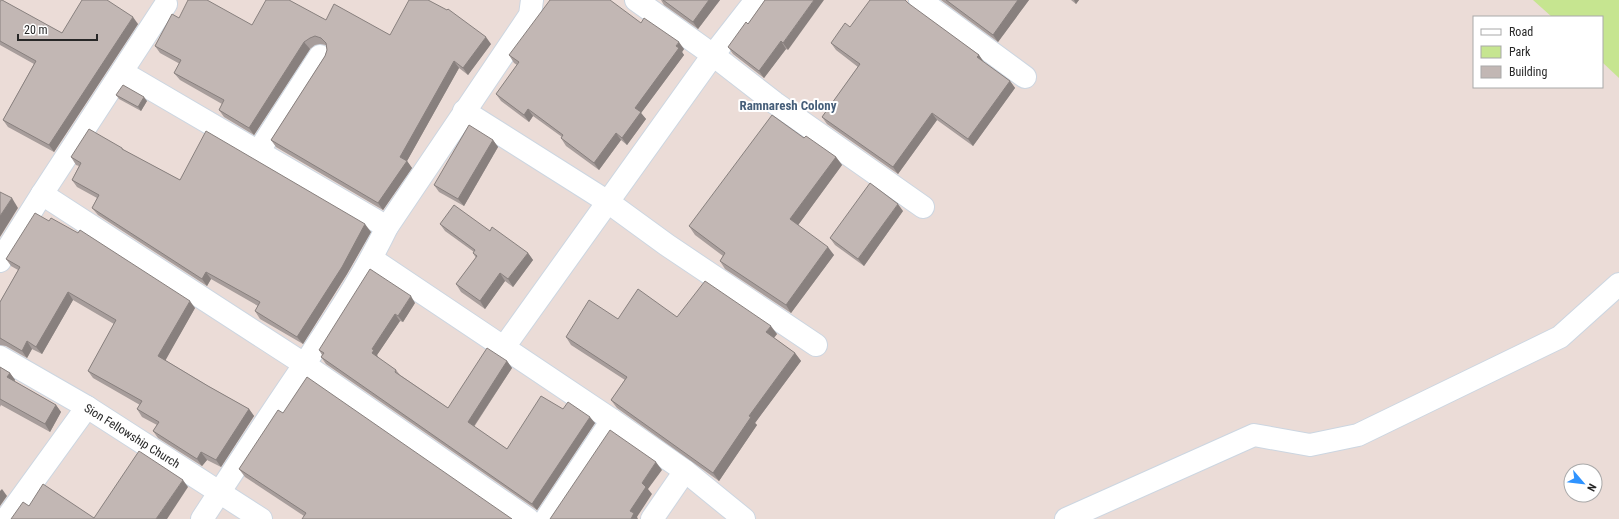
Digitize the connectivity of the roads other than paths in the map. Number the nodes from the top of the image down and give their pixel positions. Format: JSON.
{"nodes":[{"id":1,"x":532,"y":0,"type":"edge"},
{"id":2,"x":636,"y":0,"type":"edge"},
{"id":3,"x":756,"y":0,"type":"edge"},
{"id":4,"x":920,"y":0,"type":"edge"},
{"id":5,"x":166,"y":4,"type":"dead end"},
{"id":6,"x":713,"y":55,"type":"junction"},
{"id":7,"x":320,"y":56,"type":"dead end"},
{"id":8,"x":122,"y":72,"type":"junction"},
{"id":9,"x":1025,"y":77,"type":"dead end"},
{"id":10,"x":464,"y":111,"type":"junction"},
{"id":11,"x":258,"y":152,"type":"junction"},
{"id":12,"x":42,"y":194,"type":"junction"},
{"id":13,"x":608,"y":202,"type":"junction"},
{"id":14,"x":923,"y":207,"type":"dead end"},
{"id":15,"x":387,"y":227,"type":"junction"},
{"id":16,"x":372,"y":259,"type":"junction"},
{"id":17,"x":0,"y":261,"type":"edge"},
{"id":18,"x":1619,"y":284,"type":"edge"},
{"id":19,"x":816,"y":345,"type":"dead end"},
{"id":20,"x":504,"y":347,"type":"junction"},
{"id":21,"x":0,"y":357,"type":"edge"},
{"id":22,"x":304,"y":364,"type":"junction"},
{"id":23,"x":87,"y":407,"type":"junction"},
{"id":24,"x":612,"y":420,"type":"junction"},
{"id":25,"x":685,"y":472,"type":"junction"},
{"id":26,"x":220,"y":492,"type":"junction"},
{"id":27,"x":6,"y":519,"type":"edge"},
{"id":28,"x":202,"y":519,"type":"edge"},
{"id":29,"x":261,"y":519,"type":"edge"},
{"id":30,"x":528,"y":519,"type":"edge"},
{"id":31,"x":546,"y":519,"type":"edge"},
{"id":32,"x":652,"y":519,"type":"edge"},
{"id":33,"x":744,"y":519,"type":"edge"},
{"id":34,"x":1066,"y":519,"type":"edge"}],
"edges":[{"from":1,"to":10,"type":"street"},
{"from":2,"to":6,"type":"street"},
{"from":3,"to":6,"type":"street"},
{"from":4,"to":9,"type":"street"},
{"from":5,"to":8,"type":"street"},
{"from":6,"to":13,"type":"street"},
{"from":6,"to":14,"type":"street"},
{"from":7,"to":11,"type":"street"},
{"from":8,"to":11,"type":"street"},
{"from":8,"to":12,"type":"street"},
{"from":10,"to":13,"type":"street"},
{"from":10,"to":15,"type":"street"},
{"from":11,"to":15,"type":"street"},
{"from":12,"to":17,"type":"street"},
{"from":12,"to":22,"type":"street"},
{"from":13,"to":19,"type":"street"},
{"from":13,"to":20,"type":"street"},
{"from":15,"to":16,"type":"street"},
{"from":16,"to":20,"type":"street"},
{"from":16,"to":22,"type":"street"},
{"from":18,"to":34,"type":"street"},
{"from":20,"to":24,"type":"street"},
{"from":21,"to":23,"type":"street","name":"Sion Fellowship Church"},
{"from":22,"to":26,"type":"street"},
{"from":22,"to":30,"type":"street"},
{"from":23,"to":26,"type":"street","name":"Sion Fellowship Church"},
{"from":23,"to":27,"type":"street"},
{"from":24,"to":25,"type":"street"},
{"from":24,"to":31,"type":"street"},
{"from":25,"to":32,"type":"street"},
{"from":25,"to":33,"type":"street"},
{"from":26,"to":28,"type":"street"},
{"from":26,"to":29,"type":"street","name":"Sion Fellowship Church"}]}
